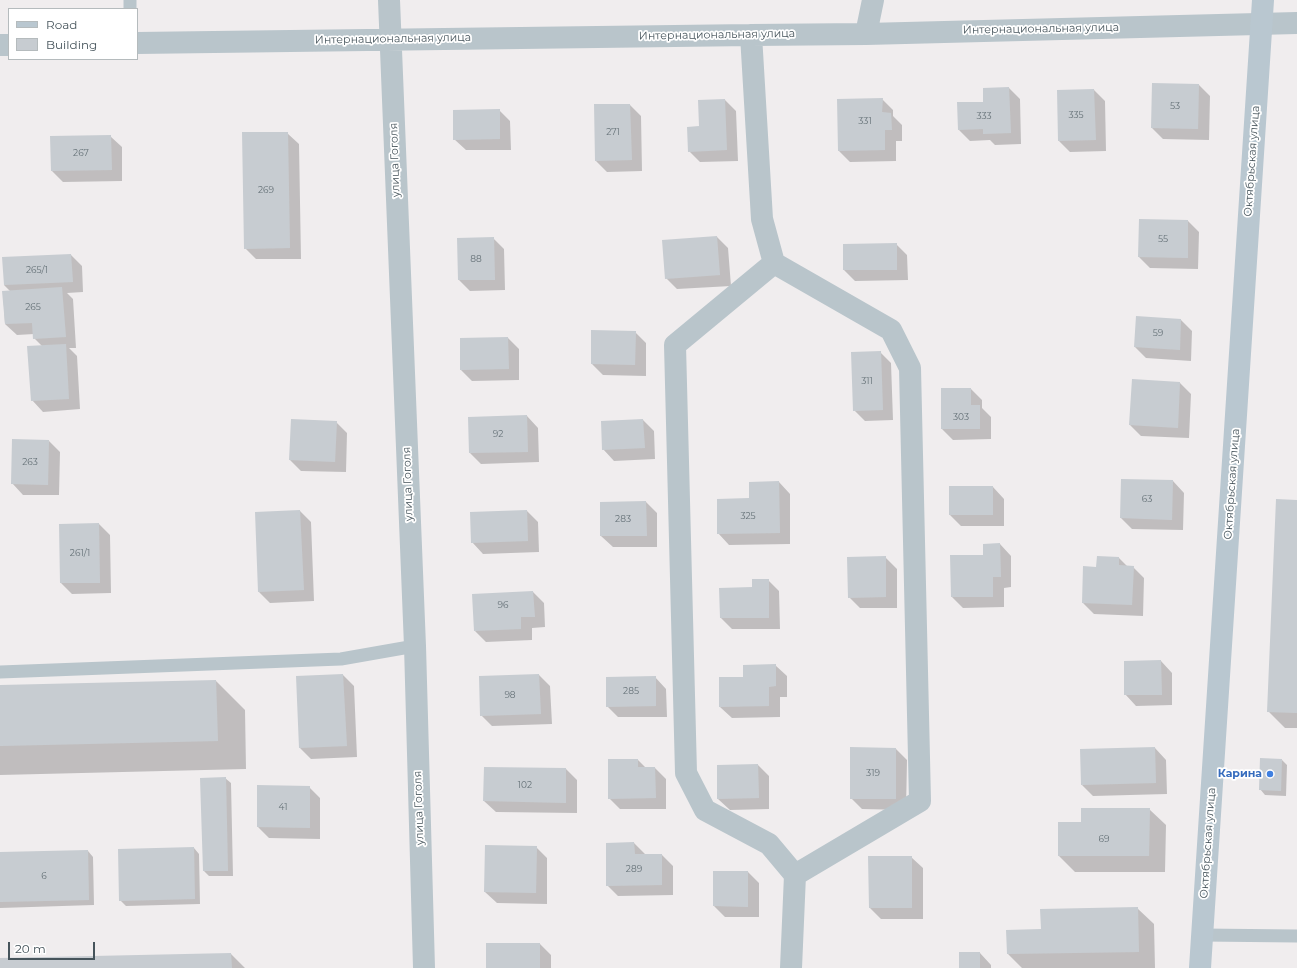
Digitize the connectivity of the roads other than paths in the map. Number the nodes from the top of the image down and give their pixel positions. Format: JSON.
{"nodes":[{"id":1,"x":389,"y":0,"type":"edge"},
{"id":2,"x":873,"y":0,"type":"edge"},
{"id":3,"x":1263,"y":0,"type":"edge"},
{"id":4,"x":1297,"y":23,"type":"edge"},
{"id":5,"x":1261,"y":24,"type":"junction"},
{"id":6,"x":866,"y":34,"type":"junction"},
{"id":7,"x":752,"y":35,"type":"junction"},
{"id":8,"x":391,"y":39,"type":"junction"},
{"id":9,"x":138,"y":43,"type":"edge"},
{"id":10,"x":774,"y":263,"type":"junction"},
{"id":11,"x":415,"y":646,"type":"junction"},
{"id":12,"x":0,"y":672,"type":"edge"},
{"id":13,"x":795,"y":875,"type":"junction"},
{"id":14,"x":1202,"y":935,"type":"junction"},
{"id":15,"x":1297,"y":936,"type":"edge"},
{"id":16,"x":424,"y":968,"type":"edge"},
{"id":17,"x":791,"y":968,"type":"edge"},
{"id":18,"x":1200,"y":968,"type":"edge"}],
"edges":[{"from":1,"to":8,"type":"street","name":"улица Гоголя"},
{"from":2,"to":6,"type":"street"},
{"from":3,"to":5,"type":"street","name":"Октябрьская улица"},
{"from":4,"to":5,"type":"street","name":"Интернациональная улица"},
{"from":5,"to":6,"type":"street","name":"Интернациональная улица"},
{"from":5,"to":14,"type":"street","name":"Октябрьская улица"},
{"from":6,"to":7,"type":"street","name":"Интернациональная улица"},
{"from":7,"to":8,"type":"street","name":"Интернациональная улица"},
{"from":7,"to":10,"type":"street"},
{"from":8,"to":9,"type":"street","name":"Интернациональная улица"},
{"from":8,"to":11,"type":"street","name":"улица Гоголя"},
{"from":10,"to":13,"type":"street"},
{"from":10,"to":13,"type":"street"},
{"from":11,"to":12,"type":"lane"},
{"from":11,"to":16,"type":"street","name":"улица Гоголя"},
{"from":13,"to":17,"type":"street"},
{"from":14,"to":15,"type":"lane"},
{"from":14,"to":18,"type":"street","name":"Октябрьская улица"}]}
